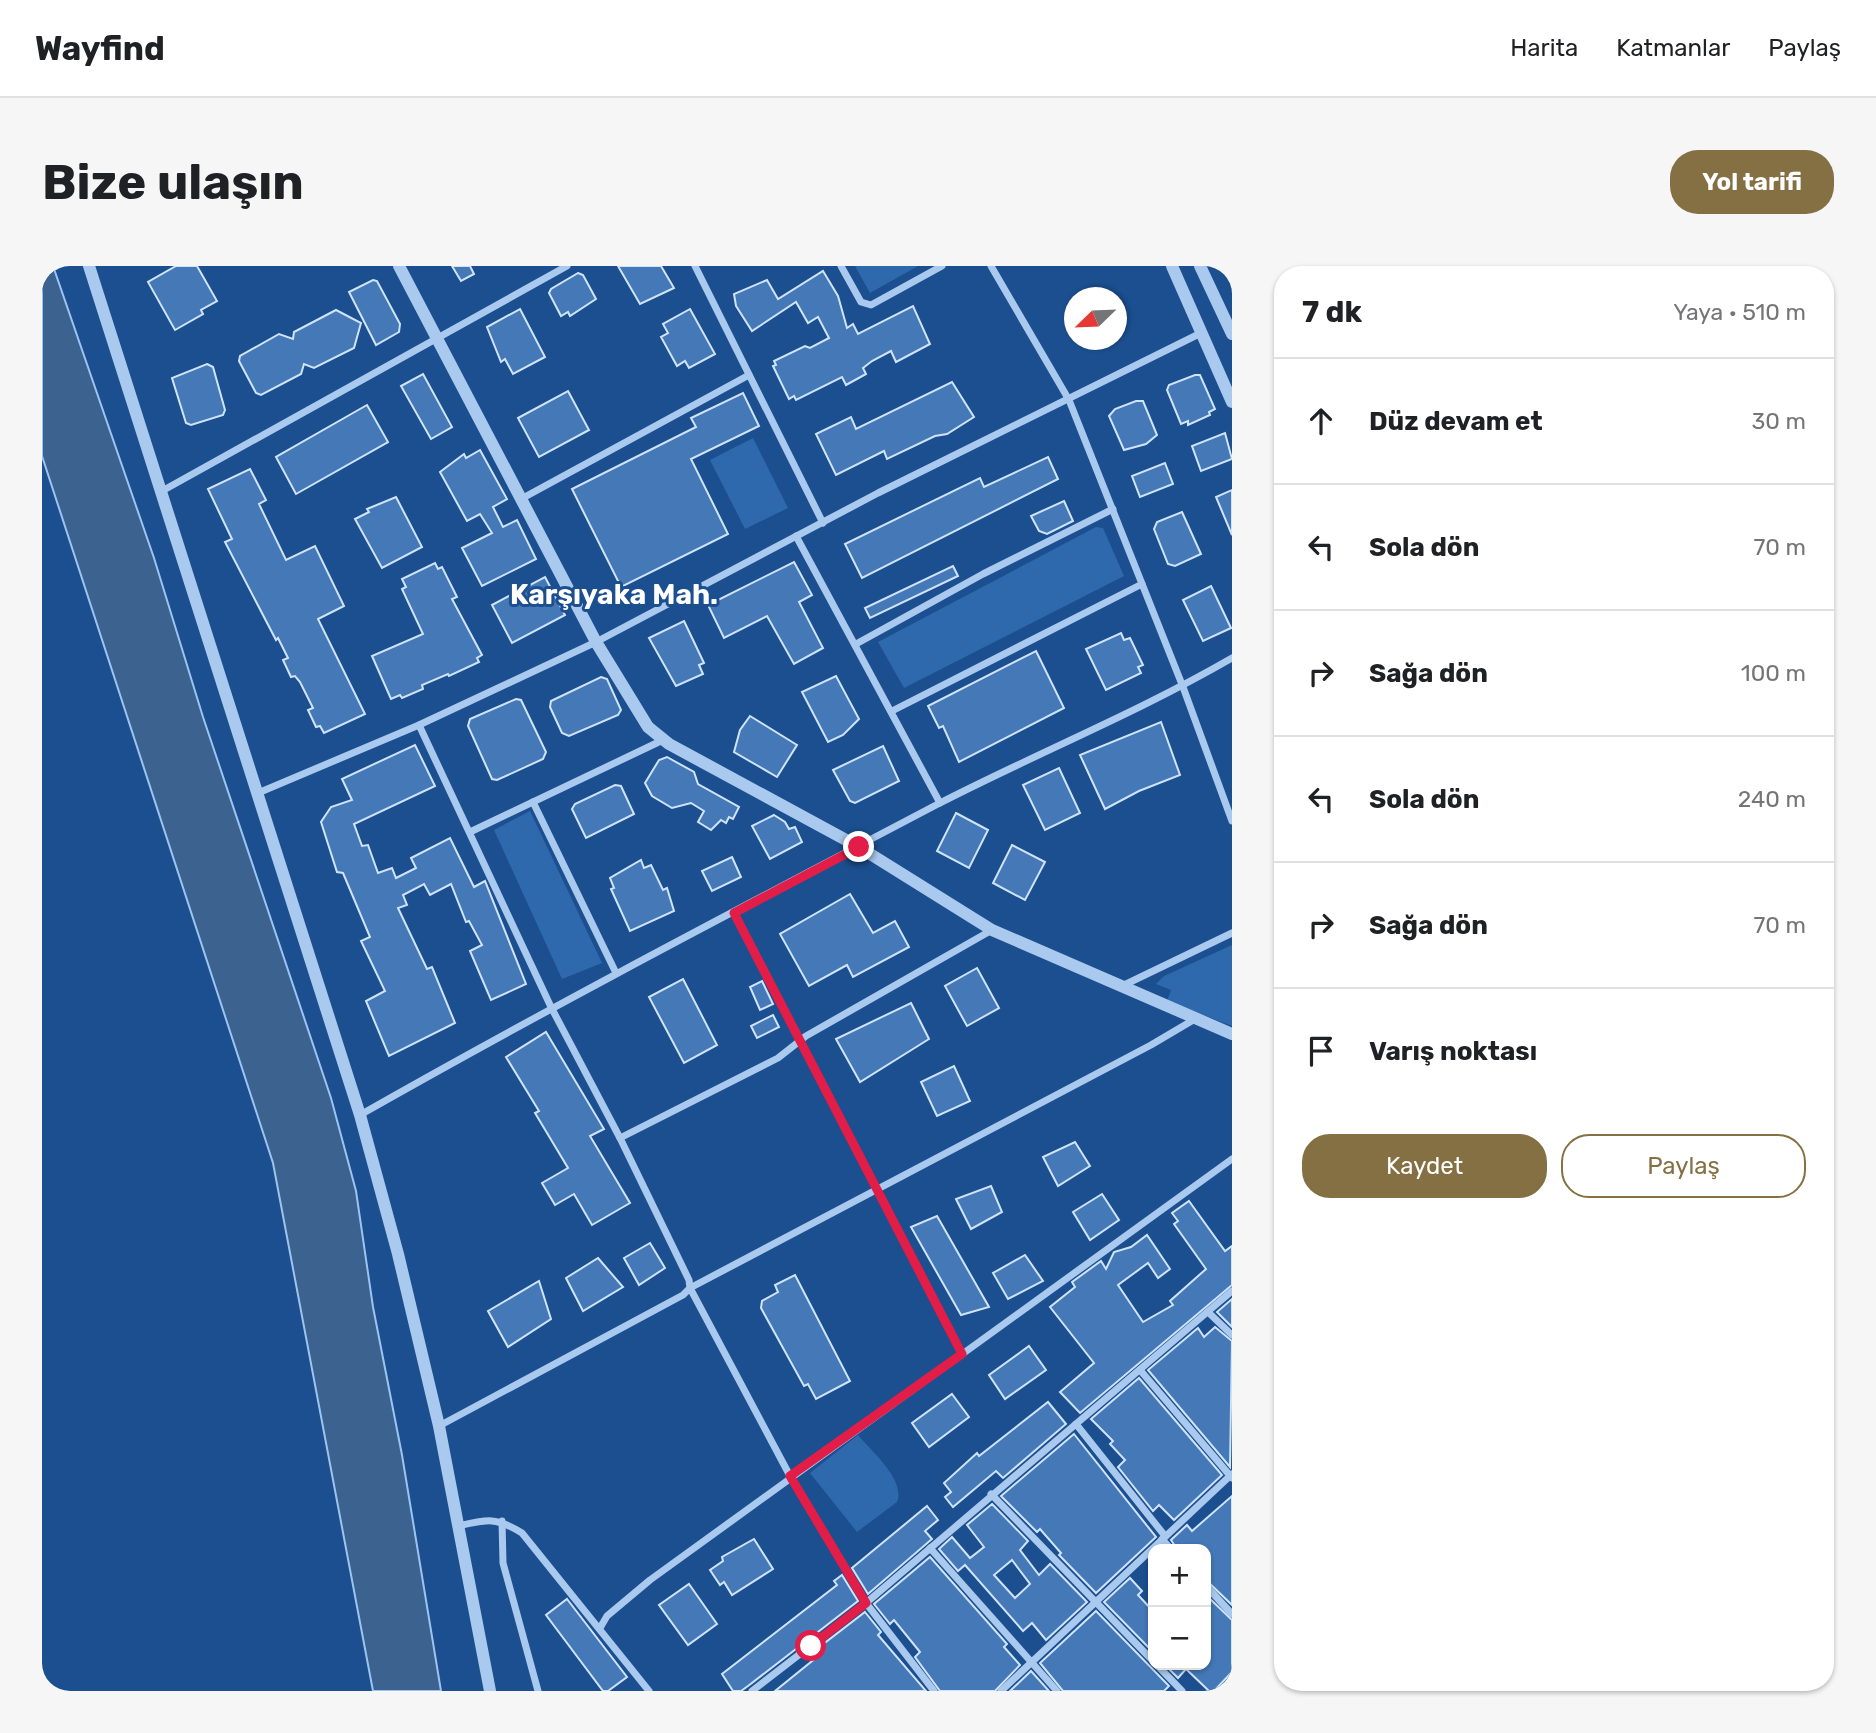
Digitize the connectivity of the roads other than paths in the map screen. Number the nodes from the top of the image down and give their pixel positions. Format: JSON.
{"nodes":[{"id":1,"x":89,"y":266,"type":"edge"},
{"id":2,"x":399,"y":266,"type":"edge"},
{"id":3,"x":567,"y":266,"type":"edge"},
{"id":4,"x":695,"y":266,"type":"edge"},
{"id":5,"x":841,"y":266,"type":"edge"},
{"id":6,"x":942,"y":266,"type":"edge"},
{"id":7,"x":991,"y":266,"type":"edge"},
{"id":8,"x":1172,"y":266,"type":"edge"},
{"id":9,"x":1200,"y":266,"type":"edge"},
{"id":10,"x":1231,"y":328,"type":"edge"},
{"id":11,"x":1201,"y":333,"type":"junction"},
{"id":12,"x":436,"y":339,"type":"junction"},
{"id":13,"x":749,"y":375,"type":"junction"},
{"id":14,"x":1069,"y":400,"type":"junction"},
{"id":15,"x":1232,"y":402,"type":"edge"},
{"id":16,"x":162,"y":491,"type":"junction"},
{"id":17,"x":521,"y":499,"type":"junction"},
{"id":18,"x":1113,"y":509,"type":"junction"},
{"id":19,"x":823,"y":523,"type":"junction"},
{"id":20,"x":796,"y":536,"type":"junction"},
{"id":21,"x":1143,"y":584,"type":"junction"},
{"id":22,"x":596,"y":642,"type":"junction"},
{"id":23,"x":856,"y":644,"type":"junction"},
{"id":24,"x":1232,"y":658,"type":"edge"},
{"id":25,"x":1183,"y":687,"type":"junction"},
{"id":26,"x":892,"y":711,"type":"junction"},
{"id":27,"x":419,"y":725,"type":"junction"},
{"id":28,"x":663,"y":740,"type":"junction"},
{"id":29,"x":258,"y":793,"type":"junction"},
{"id":30,"x":533,"y":802,"type":"junction"},
{"id":31,"x":940,"y":803,"type":"junction"},
{"id":32,"x":1232,"y":821,"type":"edge"},
{"id":33,"x":470,"y":832,"type":"junction"},
{"id":34,"x":859,"y":847,"type":"junction"},
{"id":35,"x":734,"y":913,"type":"junction"},
{"id":36,"x":992,"y":930,"type":"junction"},
{"id":37,"x":1232,"y":933,"type":"edge"},
{"id":38,"x":616,"y":973,"type":"junction"},
{"id":39,"x":1120,"y":987,"type":"junction"},
{"id":40,"x":551,"y":1007,"type":"junction"},
{"id":41,"x":1195,"y":1019,"type":"junction"},
{"id":42,"x":1232,"y":1034,"type":"edge"},
{"id":43,"x":799,"y":1041,"type":"junction"},
{"id":44,"x":360,"y":1115,"type":"junction"},
{"id":45,"x":620,"y":1138,"type":"junction"},
{"id":46,"x":1232,"y":1159,"type":"edge"},
{"id":47,"x":876,"y":1190,"type":"junction"},
{"id":48,"x":690,"y":1288,"type":"junction"},
{"id":49,"x":1232,"y":1291,"type":"edge"},
{"id":50,"x":1208,"y":1312,"type":"junction"},
{"id":51,"x":1232,"y":1335,"type":"edge"},
{"id":52,"x":962,"y":1354,"type":"junction"},
{"id":53,"x":1140,"y":1370,"type":"junction"},
{"id":54,"x":1076,"y":1424,"type":"junction"},
{"id":55,"x":439,"y":1426,"type":"junction"},
{"id":56,"x":790,"y":1476,"type":"junction"},
{"id":57,"x":1231,"y":1477,"type":"edge"},
{"id":58,"x":991,"y":1494,"type":"junction"},
{"id":59,"x":502,"y":1521,"type":"junction"},
{"id":60,"x":458,"y":1526,"type":"junction"},
{"id":61,"x":1163,"y":1537,"type":"junction"},
{"id":62,"x":1168,"y":1544,"type":"edge"},
{"id":63,"x":930,"y":1548,"type":"junction"},
{"id":64,"x":1211,"y":1591,"type":"edge"},
{"id":65,"x":1094,"y":1601,"type":"junction"},
{"id":66,"x":866,"y":1603,"type":"junction"},
{"id":67,"x":1232,"y":1614,"type":"edge"},
{"id":68,"x":600,"y":1628,"type":"junction"},
{"id":69,"x":1148,"y":1656,"type":"edge"},
{"id":70,"x":1031,"y":1662,"type":"junction"},
{"id":71,"x":1162,"y":1670,"type":"edge"},
{"id":72,"x":490,"y":1691,"type":"edge"},
{"id":73,"x":538,"y":1691,"type":"edge"},
{"id":74,"x":649,"y":1691,"type":"edge"},
{"id":75,"x":752,"y":1691,"type":"edge"},
{"id":76,"x":934,"y":1691,"type":"edge"},
{"id":77,"x":1001,"y":1691,"type":"edge"},
{"id":78,"x":1057,"y":1691,"type":"edge"},
{"id":79,"x":1182,"y":1691,"type":"edge"}],
"edges":[{"from":1,"to":16,"type":"street"},
{"from":2,"to":12,"type":"street"},
{"from":3,"to":12,"type":"street"},
{"from":4,"to":13,"type":"street"},
{"from":5,"to":6,"type":"street"},
{"from":7,"to":14,"type":"street"},
{"from":8,"to":11,"type":"street"},
{"from":9,"to":10,"type":"street"},
{"from":11,"to":14,"type":"street"},
{"from":11,"to":15,"type":"street"},
{"from":12,"to":16,"type":"street"},
{"from":12,"to":17,"type":"street"},
{"from":13,"to":17,"type":"street"},
{"from":13,"to":19,"type":"street"},
{"from":14,"to":18,"type":"street"},
{"from":14,"to":19,"type":"street"},
{"from":16,"to":29,"type":"street"},
{"from":17,"to":22,"type":"street"},
{"from":18,"to":21,"type":"street"},
{"from":18,"to":23,"type":"street"},
{"from":19,"to":20,"type":"street"},
{"from":20,"to":22,"type":"street"},
{"from":20,"to":23,"type":"street"},
{"from":21,"to":25,"type":"street"},
{"from":21,"to":26,"type":"street"},
{"from":22,"to":27,"type":"street"},
{"from":22,"to":28,"type":"street"},
{"from":23,"to":26,"type":"street"},
{"from":24,"to":25,"type":"street"},
{"from":25,"to":31,"type":"street"},
{"from":25,"to":32,"type":"street"},
{"from":26,"to":31,"type":"street"},
{"from":27,"to":29,"type":"street"},
{"from":27,"to":33,"type":"street"},
{"from":28,"to":30,"type":"street"},
{"from":28,"to":34,"type":"street"},
{"from":29,"to":44,"type":"street"},
{"from":30,"to":33,"type":"street"},
{"from":30,"to":38,"type":"street"},
{"from":31,"to":34,"type":"street"},
{"from":33,"to":40,"type":"street"},
{"from":34,"to":35,"type":"street"},
{"from":34,"to":36,"type":"street"},
{"from":35,"to":38,"type":"street"},
{"from":35,"to":43,"type":"street"},
{"from":36,"to":39,"type":"street"},
{"from":36,"to":43,"type":"street"},
{"from":37,"to":39,"type":"street"},
{"from":38,"to":40,"type":"street"},
{"from":39,"to":41,"type":"street"},
{"from":40,"to":44,"type":"street"},
{"from":40,"to":45,"type":"street"},
{"from":41,"to":42,"type":"street"},
{"from":41,"to":47,"type":"street"},
{"from":43,"to":45,"type":"street"},
{"from":43,"to":47,"type":"street"},
{"from":44,"to":55,"type":"street"},
{"from":45,"to":48,"type":"street"},
{"from":46,"to":52,"type":"street"},
{"from":47,"to":48,"type":"street"},
{"from":47,"to":52,"type":"street"},
{"from":48,"to":55,"type":"street"},
{"from":48,"to":56,"type":"street"},
{"from":49,"to":50,"type":"street"},
{"from":50,"to":51,"type":"street"},
{"from":50,"to":53,"type":"street"},
{"from":52,"to":56,"type":"street"},
{"from":53,"to":54,"type":"street"},
{"from":53,"to":57,"type":"street"},
{"from":54,"to":58,"type":"street"},
{"from":54,"to":61,"type":"street"},
{"from":55,"to":60,"type":"street"},
{"from":56,"to":66,"type":"street"},
{"from":56,"to":68,"type":"street"},
{"from":57,"to":61,"type":"street"},
{"from":58,"to":63,"type":"street"},
{"from":58,"to":65,"type":"street"},
{"from":59,"to":60,"type":"street"},
{"from":59,"to":68,"type":"street"},
{"from":59,"to":73,"type":"street"},
{"from":60,"to":72,"type":"street"},
{"from":61,"to":62,"type":"street"},
{"from":61,"to":65,"type":"street"},
{"from":63,"to":66,"type":"street"},
{"from":63,"to":70,"type":"street"},
{"from":64,"to":67,"type":"street"},
{"from":65,"to":69,"type":"street"},
{"from":65,"to":70,"type":"street"},
{"from":66,"to":75,"type":"street"},
{"from":66,"to":76,"type":"street"},
{"from":68,"to":74,"type":"street"},
{"from":70,"to":77,"type":"street"},
{"from":70,"to":78,"type":"street"},
{"from":71,"to":79,"type":"street"}]}
